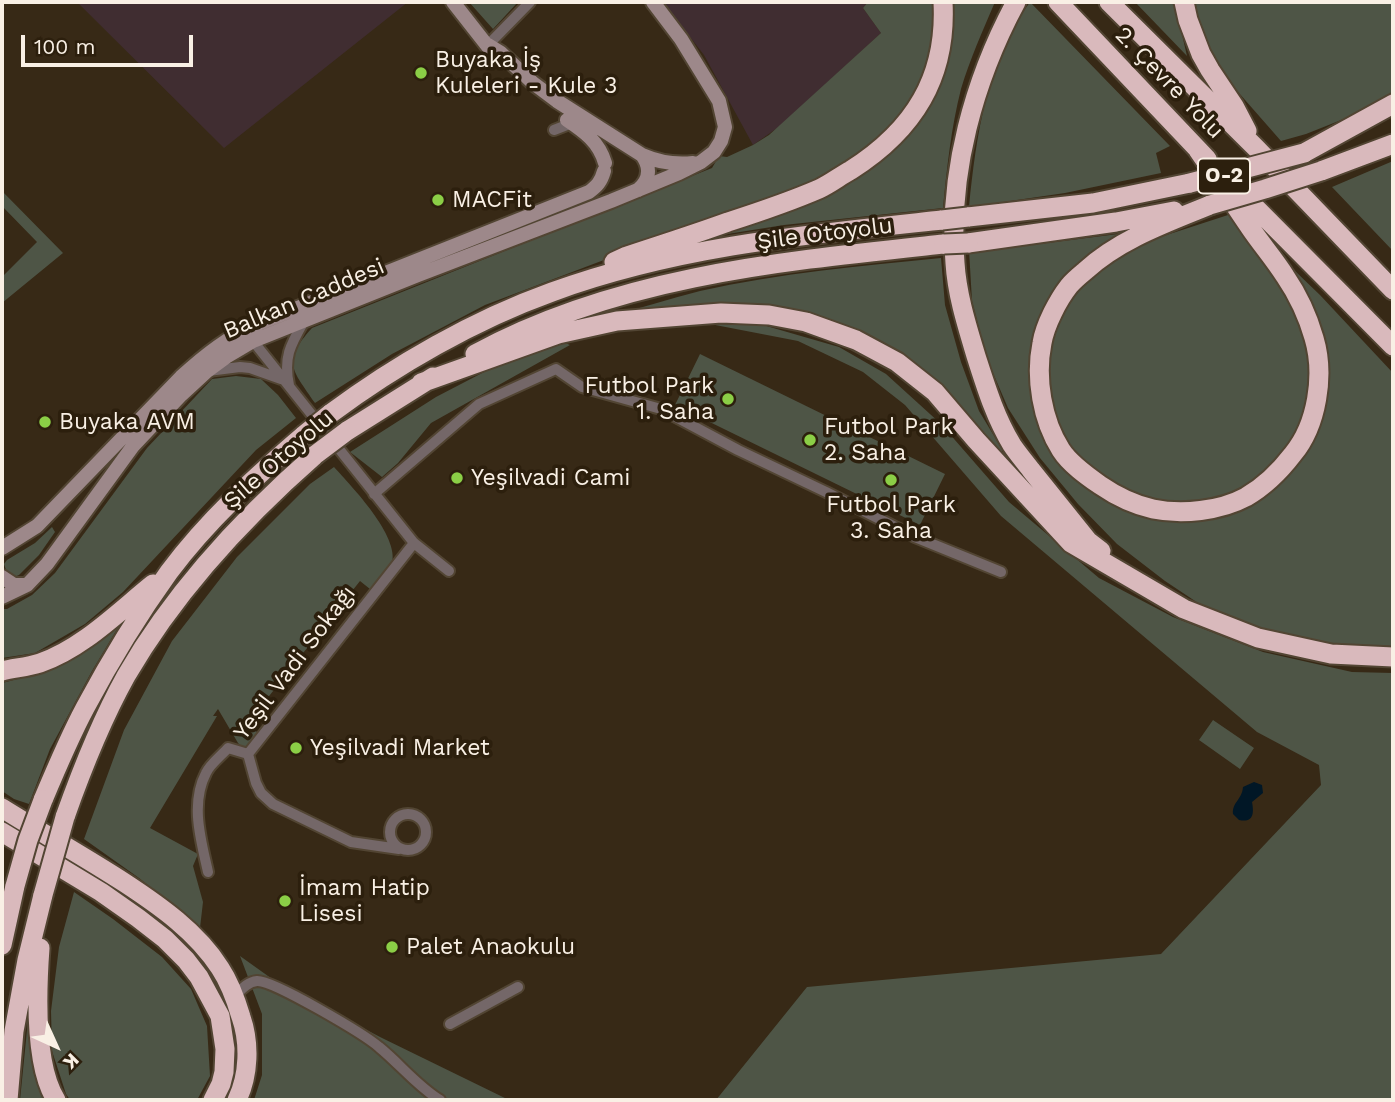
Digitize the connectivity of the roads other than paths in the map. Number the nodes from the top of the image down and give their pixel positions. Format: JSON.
{"nodes":[{"id":1,"x":453,"y":2,"type":"edge"},
{"id":2,"x":530,"y":2,"type":"edge"},
{"id":3,"x":653,"y":2,"type":"edge"},
{"id":4,"x":943,"y":2,"type":"edge"},
{"id":5,"x":1016,"y":2,"type":"edge"},
{"id":6,"x":1058,"y":2,"type":"edge"},
{"id":7,"x":1109,"y":2,"type":"edge"},
{"id":8,"x":1184,"y":2,"type":"edge"},
{"id":9,"x":488,"y":45,"type":"junction"},
{"id":10,"x":1393,"y":104,"type":"edge"},
{"id":11,"x":1393,"y":118,"type":"edge"},
{"id":12,"x":572,"y":123,"type":"junction"},
{"id":13,"x":554,"y":130,"type":"dead end"},
{"id":14,"x":1393,"y":144,"type":"edge"},
{"id":15,"x":1256,"y":148,"type":"junction"},
{"id":16,"x":1198,"y":150,"type":"junction"},
{"id":17,"x":639,"y":153,"type":"junction"},
{"id":18,"x":1304,"y":153,"type":"junction"},
{"id":19,"x":701,"y":162,"type":"junction"},
{"id":20,"x":605,"y":167,"type":"junction"},
{"id":21,"x":634,"y":192,"type":"junction"},
{"id":22,"x":1210,"y":205,"type":"junction"},
{"id":23,"x":1393,"y":290,"type":"edge"},
{"id":24,"x":553,"y":292,"type":"junction"},
{"id":25,"x":304,"y":321,"type":"junction"},
{"id":26,"x":249,"y":335,"type":"junction"},
{"id":27,"x":1393,"y":346,"type":"edge"},
{"id":28,"x":207,"y":371,"type":"junction"},
{"id":29,"x":421,"y":383,"type":"junction"},
{"id":30,"x":287,"y":384,"type":"junction"},
{"id":31,"x":374,"y":494,"type":"junction"},
{"id":32,"x":414,"y":543,"type":"junction"},
{"id":33,"x":8,"y":545,"type":"edge"},
{"id":34,"x":2,"y":555,"type":"edge"},
{"id":35,"x":171,"y":570,"type":"junction"},
{"id":36,"x":449,"y":571,"type":"dead end"},
{"id":37,"x":1000,"y":572,"type":"dead end"},
{"id":38,"x":2,"y":577,"type":"edge"},
{"id":39,"x":1130,"y":578,"type":"junction"},
{"id":40,"x":27,"y":585,"type":"junction"},
{"id":41,"x":2,"y":597,"type":"edge"},
{"id":42,"x":1393,"y":657,"type":"edge"},
{"id":43,"x":2,"y":671,"type":"edge"},
{"id":44,"x":248,"y":754,"type":"junction"},
{"id":45,"x":2,"y":807,"type":"edge"},
{"id":46,"x":2,"y":832,"type":"edge"},
{"id":47,"x":399,"y":849,"type":"dead end"},
{"id":48,"x":208,"y":872,"type":"dead end"},
{"id":49,"x":43,"y":895,"type":"junction"},
{"id":50,"x":3,"y":937,"type":"edge"},
{"id":51,"x":518,"y":987,"type":"dead end"},
{"id":52,"x":235,"y":996,"type":"junction"},
{"id":53,"x":450,"y":1024,"type":"dead end"},
{"id":54,"x":8,"y":1100,"type":"edge"},
{"id":55,"x":56,"y":1100,"type":"edge"},
{"id":56,"x":213,"y":1100,"type":"edge"},
{"id":57,"x":237,"y":1100,"type":"edge"},
{"id":58,"x":440,"y":1100,"type":"edge"}],
"edges":[{"from":1,"to":9,"type":"street"},
{"from":2,"to":9,"type":"street"},
{"from":3,"to":19,"type":"street","name":"Balkan Caddesi"},
{"from":4,"to":24,"type":"highway"},
{"from":5,"to":39,"type":"highway"},
{"from":6,"to":16,"type":"highway","name":"2. Çevre Yolu","number":"O-2"},
{"from":7,"to":15,"type":"highway","name":"2. Çevre Yolu","number":"O-2"},
{"from":8,"to":15,"type":"highway"},
{"from":9,"to":12,"type":"street"},
{"from":9,"to":17,"type":"street"},
{"from":10,"to":18,"type":"highway"},
{"from":11,"to":18,"type":"highway"},
{"from":12,"to":13,"type":"street"},
{"from":12,"to":20,"type":"street"},
{"from":14,"to":22,"type":"highway","bridge":true},
{"from":15,"to":23,"type":"highway","name":"2. Çevre Yolu","number":"O-2"},
{"from":16,"to":22,"type":"highway"},
{"from":16,"to":27,"type":"highway","name":"2. Çevre Yolu","number":"O-2"},
{"from":17,"to":19,"type":"street"},
{"from":17,"to":20,"type":"street"},
{"from":17,"to":21,"type":"street"},
{"from":18,"to":24,"type":"highway","name":"Şile Otoyolu","bridge":true},
{"from":19,"to":21,"type":"street","name":"Balkan Caddesi"},
{"from":20,"to":21,"type":"street"},
{"from":20,"to":26,"type":"street","name":"Balkan Caddesi"},
{"from":21,"to":25,"type":"street","name":"Balkan Caddesi"},
{"from":22,"to":29,"type":"highway","name":"Şile Otoyolu","bridge":true},
{"from":24,"to":35,"type":"highway","name":"Şile Otoyolu","bridge":true},
{"from":25,"to":26,"type":"street","name":"Balkan Caddesi"},
{"from":25,"to":30,"type":"street"},
{"from":26,"to":28,"type":"street","name":"Balkan Caddesi"},
{"from":26,"to":30,"type":"street"},
{"from":26,"to":33,"type":"street","name":"Balkan Caddesi"},
{"from":28,"to":30,"type":"street"},
{"from":28,"to":40,"type":"street","name":"Balkan Caddesi"},
{"from":29,"to":39,"type":"highway"},
{"from":29,"to":49,"type":"highway","name":"Şile Otoyolu","bridge":true},
{"from":30,"to":31,"type":"street"},
{"from":31,"to":32,"type":"street"},
{"from":31,"to":37,"type":"street"},
{"from":32,"to":36,"type":"street"},
{"from":32,"to":44,"type":"street","name":"Yeşil Vadi Sokağı"},
{"from":33,"to":34,"type":"street","name":"Balkan Caddesi"},
{"from":35,"to":43,"type":"highway"},
{"from":35,"to":50,"type":"highway","name":"Şile Otoyolu","bridge":true},
{"from":38,"to":40,"type":"street"},
{"from":39,"to":42,"type":"highway"},
{"from":40,"to":41,"type":"street","name":"Balkan Caddesi"},
{"from":44,"to":47,"type":"street","name":"Yeşil Vadi Sokağı"},
{"from":44,"to":48,"type":"street"},
{"from":45,"to":52,"type":"highway"},
{"from":46,"to":56,"type":"highway"},
{"from":49,"to":54,"type":"highway","name":"Şile Otoyolu"},
{"from":49,"to":55,"type":"highway"},
{"from":51,"to":53,"type":"street"},
{"from":52,"to":57,"type":"highway"},
{"from":52,"to":58,"type":"street"}]}
